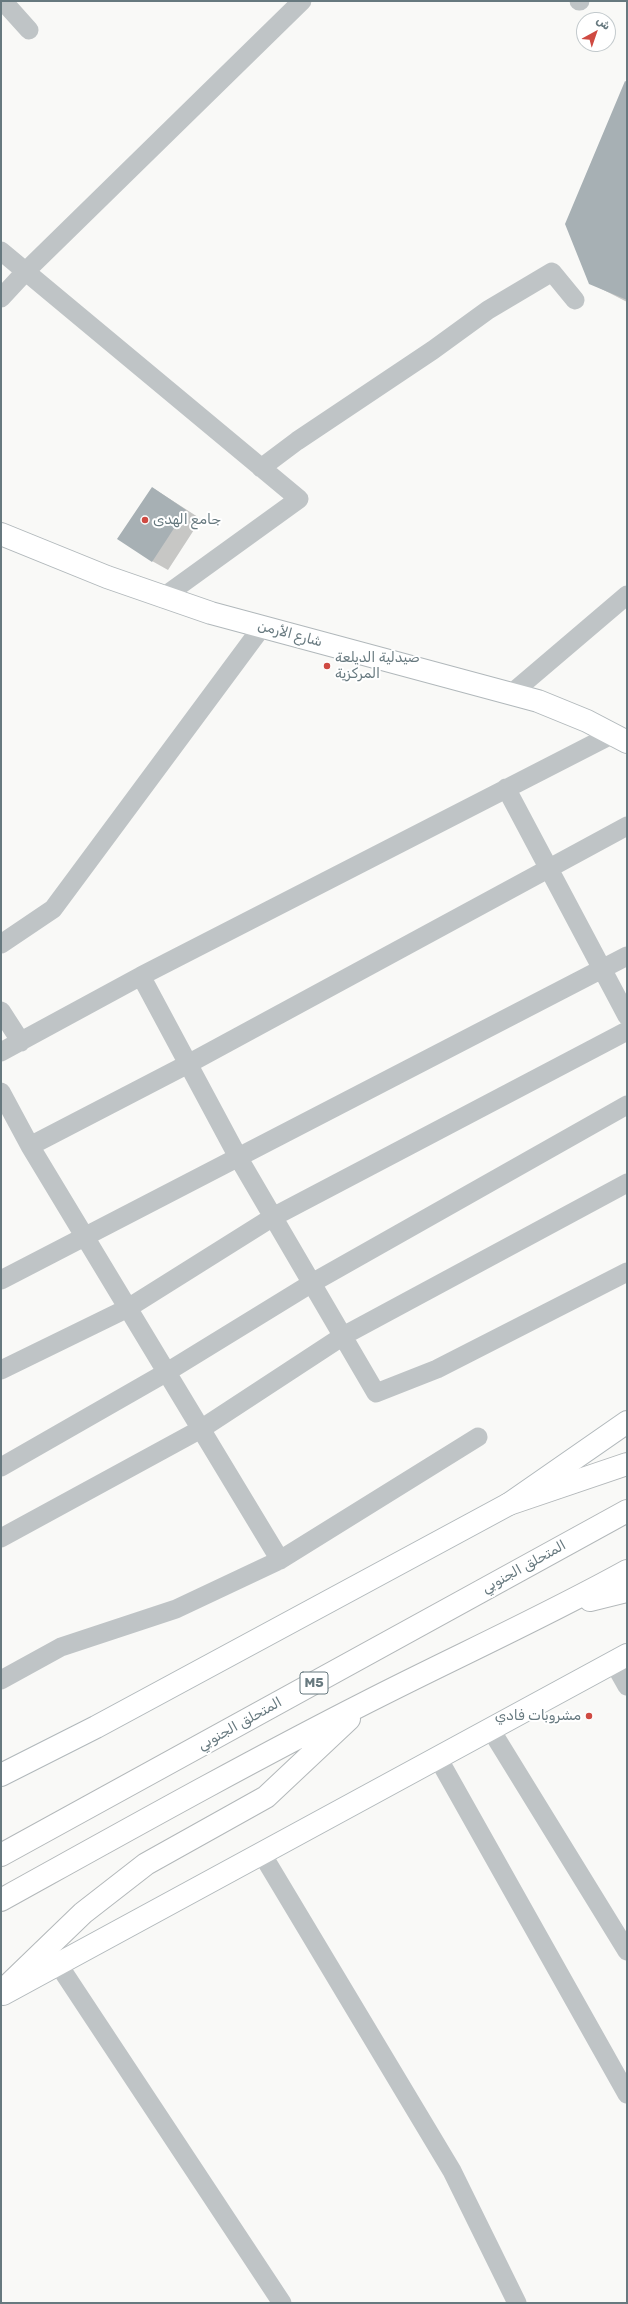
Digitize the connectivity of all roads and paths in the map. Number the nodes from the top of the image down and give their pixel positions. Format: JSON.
{"nodes":[{"id":1,"x":2,"y":1,"type":"edge"},
{"id":2,"x":302,"y":1,"type":"edge"},
{"id":3,"x":29,"y":30,"type":"dead end"},
{"id":4,"x":1,"y":251,"type":"edge"},
{"id":5,"x":26,"y":272,"type":"junction"},
{"id":6,"x":1,"y":298,"type":"edge"},
{"id":7,"x":575,"y":300,"type":"dead end"},
{"id":8,"x":262,"y":468,"type":"junction"},
{"id":9,"x":1,"y":534,"type":"edge"},
{"id":10,"x":627,"y":595,"type":"edge"},
{"id":11,"x":162,"y":598,"type":"junction"},
{"id":12,"x":262,"y":627,"type":"junction"},
{"id":13,"x":512,"y":693,"type":"junction"},
{"id":14,"x":620,"y":738,"type":"edge"},
{"id":15,"x":506,"y":788,"type":"junction"},
{"id":16,"x":627,"y":826,"type":"edge"},
{"id":17,"x":549,"y":870,"type":"junction"},
{"id":18,"x":1,"y":944,"type":"edge"},
{"id":19,"x":627,"y":956,"type":"edge"},
{"id":20,"x":602,"y":970,"type":"junction"},
{"id":21,"x":141,"y":976,"type":"junction"},
{"id":22,"x":1,"y":1011,"type":"edge"},
{"id":23,"x":627,"y":1016,"type":"edge"},
{"id":24,"x":627,"y":1031,"type":"edge"},
{"id":25,"x":21,"y":1042,"type":"junction"},
{"id":26,"x":1,"y":1052,"type":"edge"},
{"id":27,"x":188,"y":1064,"type":"junction"},
{"id":28,"x":1,"y":1092,"type":"edge"},
{"id":29,"x":627,"y":1105,"type":"edge"},
{"id":30,"x":30,"y":1146,"type":"junction"},
{"id":31,"x":238,"y":1157,"type":"junction"},
{"id":32,"x":627,"y":1183,"type":"edge"},
{"id":33,"x":273,"y":1217,"type":"junction"},
{"id":34,"x":86,"y":1238,"type":"junction"},
{"id":35,"x":627,"y":1272,"type":"edge"},
{"id":36,"x":1,"y":1280,"type":"edge"},
{"id":37,"x":312,"y":1283,"type":"junction"},
{"id":38,"x":128,"y":1308,"type":"junction"},
{"id":39,"x":343,"y":1336,"type":"junction"},
{"id":40,"x":1,"y":1370,"type":"edge"},
{"id":41,"x":167,"y":1372,"type":"junction"},
{"id":42,"x":627,"y":1422,"type":"edge"},
{"id":43,"x":201,"y":1429,"type":"junction"},
{"id":44,"x":478,"y":1437,"type":"dead end"},
{"id":45,"x":627,"y":1464,"type":"edge"},
{"id":46,"x":1,"y":1467,"type":"edge"},
{"id":47,"x":509,"y":1504,"type":"junction"},
{"id":48,"x":627,"y":1511,"type":"edge"},
{"id":49,"x":1,"y":1538,"type":"edge"},
{"id":50,"x":280,"y":1560,"type":"junction"},
{"id":51,"x":627,"y":1571,"type":"edge"},
{"id":52,"x":627,"y":1591,"type":"edge"},
{"id":53,"x":559,"y":1608,"type":"junction"},
{"id":54,"x":620,"y":1659,"type":"edge"},
{"id":55,"x":1,"y":1680,"type":"edge"},
{"id":56,"x":627,"y":1686,"type":"edge"},
{"id":57,"x":368,"y":1701,"type":"junction"},
{"id":58,"x":492,"y":1730,"type":"junction"},
{"id":59,"x":438,"y":1758,"type":"junction"},
{"id":60,"x":1,"y":1775,"type":"edge"},
{"id":61,"x":262,"y":1854,"type":"junction"},
{"id":62,"x":1,"y":1855,"type":"edge"},
{"id":63,"x":1,"y":1900,"type":"edge"},
{"id":64,"x":627,"y":1951,"type":"edge"},
{"id":65,"x":58,"y":1964,"type":"junction"},
{"id":66,"x":1,"y":1994,"type":"edge"},
{"id":67,"x":627,"y":2094,"type":"edge"},
{"id":68,"x":282,"y":2303,"type":"edge"},
{"id":69,"x":518,"y":2303,"type":"edge"}],
"edges":[{"from":1,"to":3,"type":"street"},
{"from":2,"to":5,"type":"street"},
{"from":4,"to":5,"type":"street"},
{"from":5,"to":6,"type":"street"},
{"from":5,"to":8,"type":"street"},
{"from":7,"to":8,"type":"street"},
{"from":8,"to":11,"type":"street"},
{"from":9,"to":11,"type":"main road","name":"شارع الأرمن"},
{"from":10,"to":13,"type":"street"},
{"from":11,"to":12,"type":"main road","name":"شارع الأرمن"},
{"from":12,"to":13,"type":"main road","name":"شارع الأرمن"},
{"from":12,"to":18,"type":"street"},
{"from":13,"to":14,"type":"main road","name":"شارع الأرمن"},
{"from":14,"to":15,"type":"street"},
{"from":15,"to":17,"type":"street"},
{"from":15,"to":21,"type":"street"},
{"from":16,"to":17,"type":"street"},
{"from":17,"to":20,"type":"street"},
{"from":17,"to":27,"type":"street"},
{"from":19,"to":20,"type":"street"},
{"from":20,"to":23,"type":"street"},
{"from":20,"to":31,"type":"street"},
{"from":21,"to":25,"type":"street"},
{"from":21,"to":27,"type":"street"},
{"from":22,"to":25,"type":"street"},
{"from":24,"to":33,"type":"street"},
{"from":25,"to":26,"type":"street"},
{"from":27,"to":30,"type":"street"},
{"from":27,"to":31,"type":"street"},
{"from":28,"to":30,"type":"street"},
{"from":29,"to":37,"type":"street"},
{"from":30,"to":34,"type":"street"},
{"from":31,"to":33,"type":"street"},
{"from":31,"to":34,"type":"street"},
{"from":32,"to":39,"type":"street"},
{"from":33,"to":37,"type":"street"},
{"from":33,"to":38,"type":"street"},
{"from":34,"to":36,"type":"street"},
{"from":34,"to":38,"type":"street"},
{"from":35,"to":39,"type":"street"},
{"from":37,"to":39,"type":"street"},
{"from":37,"to":41,"type":"street"},
{"from":38,"to":40,"type":"street"},
{"from":38,"to":41,"type":"street"},
{"from":39,"to":43,"type":"street"},
{"from":41,"to":43,"type":"street"},
{"from":41,"to":46,"type":"street"},
{"from":42,"to":47,"type":"main road"},
{"from":43,"to":49,"type":"street"},
{"from":43,"to":50,"type":"street"},
{"from":44,"to":50,"type":"street"},
{"from":45,"to":47,"type":"main road"},
{"from":47,"to":60,"type":"main road"},
{"from":48,"to":62,"type":"main road","name":"المتحلق الجنوبي","number":"M5"},
{"from":50,"to":55,"type":"street"},
{"from":51,"to":53,"type":"main road"},
{"from":52,"to":53,"type":"main road"},
{"from":53,"to":57,"type":"main road"},
{"from":54,"to":56,"type":"street"},
{"from":54,"to":58,"type":"main road"},
{"from":57,"to":63,"type":"main road"},
{"from":57,"to":66,"type":"main road"},
{"from":58,"to":59,"type":"main road"},
{"from":58,"to":64,"type":"street"},
{"from":59,"to":61,"type":"main road"},
{"from":59,"to":67,"type":"street"},
{"from":61,"to":65,"type":"main road"},
{"from":61,"to":69,"type":"street"},
{"from":65,"to":66,"type":"main road"},
{"from":65,"to":68,"type":"street"}]}
